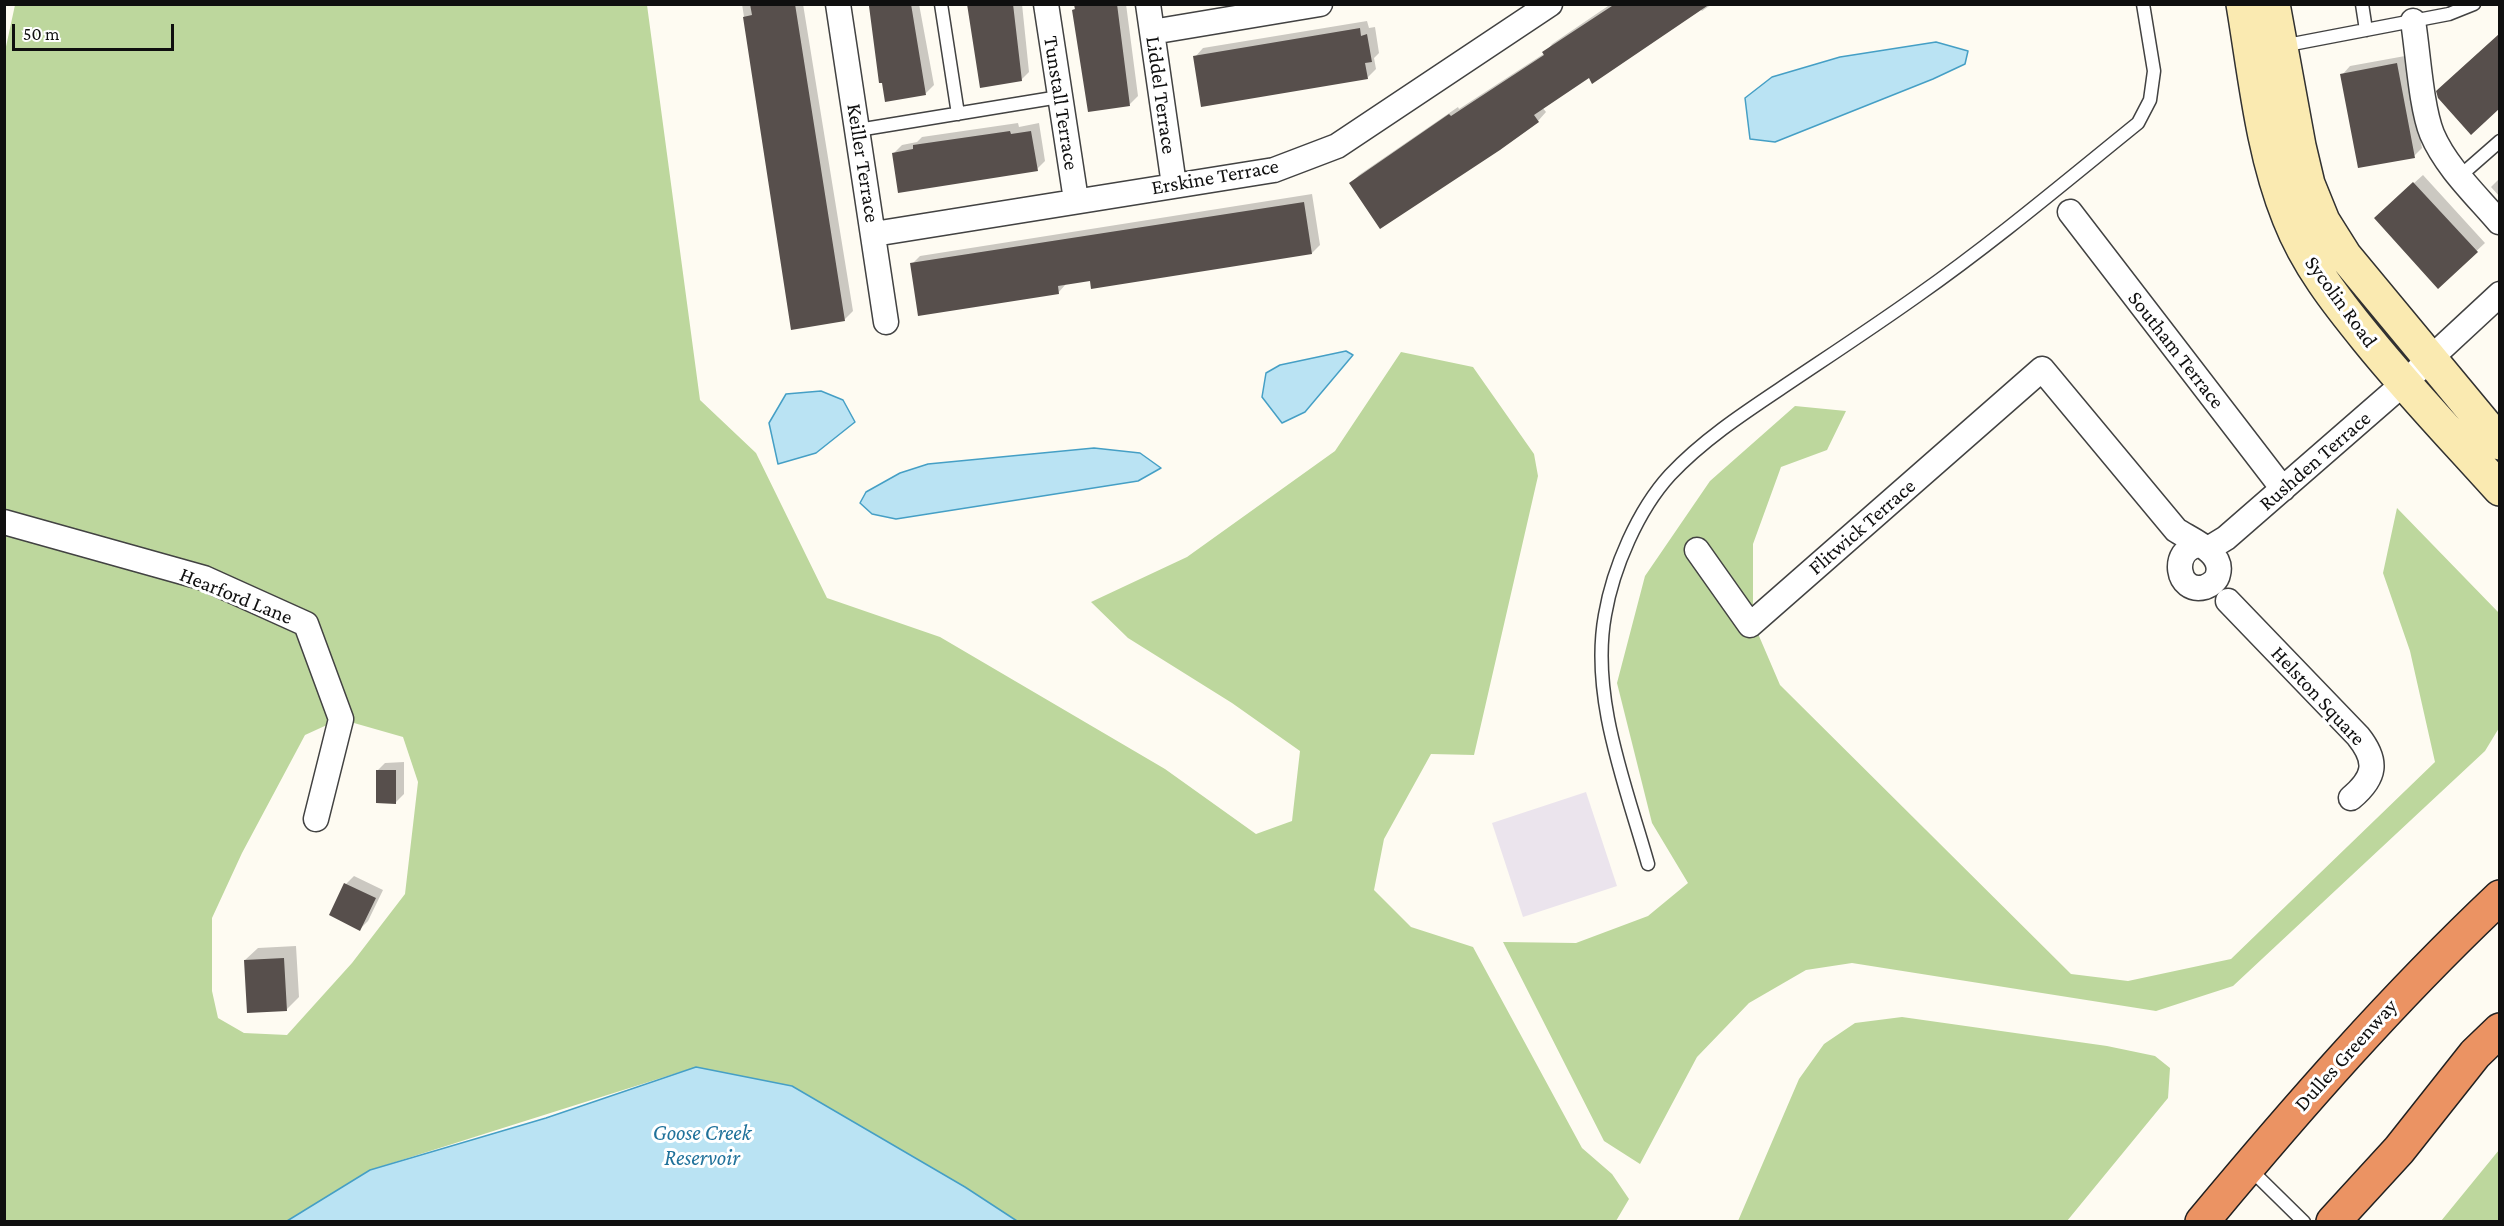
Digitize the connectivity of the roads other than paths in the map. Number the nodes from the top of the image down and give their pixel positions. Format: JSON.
{"nodes":[{"id":1,"x":838,"y":4,"type":"edge"},
{"id":2,"x":941,"y":4,"type":"edge"},
{"id":3,"x":1046,"y":4,"type":"edge"},
{"id":4,"x":1148,"y":4,"type":"edge"},
{"id":5,"x":1320,"y":4,"type":"edge"},
{"id":6,"x":1550,"y":4,"type":"edge"},
{"id":7,"x":2143,"y":4,"type":"edge"},
{"id":8,"x":2243,"y":4,"type":"edge"},
{"id":9,"x":2273,"y":4,"type":"edge"},
{"id":10,"x":2362,"y":4,"type":"edge"},
{"id":11,"x":2474,"y":4,"type":"edge"},
{"id":12,"x":2448,"y":9,"type":"edge"},
{"id":13,"x":2413,"y":21,"type":"junction"},
{"id":14,"x":2366,"y":30,"type":"junction"},
{"id":15,"x":1152,"y":32,"type":"junction"},
{"id":16,"x":2281,"y":46,"type":"junction"},
{"id":17,"x":1059,"y":98,"type":"junction"},
{"id":18,"x":958,"y":114,"type":"junction"},
{"id":19,"x":858,"y":130,"type":"junction"},
{"id":20,"x":2499,"y":141,"type":"edge"},
{"id":21,"x":2460,"y":176,"type":"junction"},
{"id":22,"x":1174,"y":185,"type":"junction"},
{"id":23,"x":1076,"y":200,"type":"junction"},
{"id":24,"x":2070,"y":212,"type":"dead end"},
{"id":25,"x":2499,"y":222,"type":"edge"},
{"id":26,"x":874,"y":234,"type":"junction"},
{"id":27,"x":2499,"y":294,"type":"edge"},
{"id":28,"x":886,"y":322,"type":"dead end"},
{"id":29,"x":2430,"y":359,"type":"junction"},
{"id":30,"x":2043,"y":369,"type":"joint"},
{"id":31,"x":2404,"y":383,"type":"junction"},
{"id":32,"x":2499,"y":443,"type":"edge"},
{"id":33,"x":2283,"y":489,"type":"junction"},
{"id":34,"x":2499,"y":489,"type":"edge"},
{"id":35,"x":4,"y":522,"type":"edge"},
{"id":36,"x":1697,"y":550,"type":"dead end"},
{"id":37,"x":2207,"y":558,"type":"junction"},
{"id":38,"x":2351,"y":798,"type":"dead end"},
{"id":39,"x":316,"y":819,"type":"dead end"},
{"id":40,"x":1648,"y":864,"type":"dead end"},
{"id":41,"x":2499,"y":897,"type":"edge"},
{"id":42,"x":2499,"y":1030,"type":"edge"},
{"id":43,"x":2499,"y":1060,"type":"edge"},
{"id":44,"x":2399,"y":1150,"type":"junction"},
{"id":45,"x":2248,"y":1167,"type":"junction"},
{"id":46,"x":2202,"y":1221,"type":"edge"},
{"id":47,"x":2304,"y":1221,"type":"edge"},
{"id":48,"x":2333,"y":1221,"type":"edge"}],
"edges":[{"from":1,"to":19,"type":"street","name":"Keiller Terrace"},
{"from":2,"to":18,"type":"lane"},
{"from":3,"to":17,"type":"street","name":"Tunstall Terrace"},
{"from":4,"to":15,"type":"street","name":"Liddel Terrace"},
{"from":5,"to":15,"type":"street"},
{"from":6,"to":22,"type":"street","name":"Erskine Terrace"},
{"from":7,"to":40,"type":"lane"},
{"from":8,"to":31,"type":"main road","name":"Sycolin Road"},
{"from":9,"to":16,"type":"main road","name":"Sycolin Road"},
{"from":10,"to":14,"type":"lane"},
{"from":11,"to":12,"type":"lane"},
{"from":12,"to":13,"type":"lane"},
{"from":13,"to":14,"type":"lane"},
{"from":13,"to":21,"type":"street"},
{"from":14,"to":16,"type":"lane"},
{"from":15,"to":22,"type":"street","name":"Liddel Terrace"},
{"from":16,"to":29,"type":"main road","name":"Sycolin Road"},
{"from":17,"to":18,"type":"lane"},
{"from":17,"to":23,"type":"street","name":"Tunstall Terrace"},
{"from":18,"to":19,"type":"lane"},
{"from":19,"to":26,"type":"street","name":"Keiller Terrace"},
{"from":20,"to":21,"type":"lane"},
{"from":21,"to":25,"type":"street"},
{"from":22,"to":23,"type":"street","name":"Erskine Terrace"},
{"from":23,"to":26,"type":"street","name":"Erskine Terrace"},
{"from":24,"to":33,"type":"street","name":"Southam Terrace"},
{"from":26,"to":28,"type":"street","name":"Keiller Terrace"},
{"from":27,"to":29,"type":"street","name":"Rushden Terrace"},
{"from":29,"to":31,"type":"street","name":"Rushden Terrace"},
{"from":29,"to":32,"type":"main road","name":"Sycolin Road"},
{"from":30,"to":36,"type":"street","name":"Flitwick Terrace"},
{"from":30,"to":37,"type":"street","name":"Helston Square"},
{"from":31,"to":33,"type":"street","name":"Rushden Terrace"},
{"from":31,"to":34,"type":"main road","name":"Sycolin Road"},
{"from":33,"to":37,"type":"street","name":"Rushden Terrace"},
{"from":35,"to":39,"type":"street","name":"Hearford Lane"},
{"from":37,"to":38,"type":"street","name":"Helston Square"},
{"from":41,"to":45,"type":"highway","name":"Dulles Greenway"},
{"from":42,"to":44,"type":"highway"},
{"from":43,"to":44,"type":"highway"},
{"from":44,"to":48,"type":"highway"},
{"from":45,"to":46,"type":"highway","name":"Dulles Greenway"},
{"from":45,"to":47,"type":"lane"}]}
